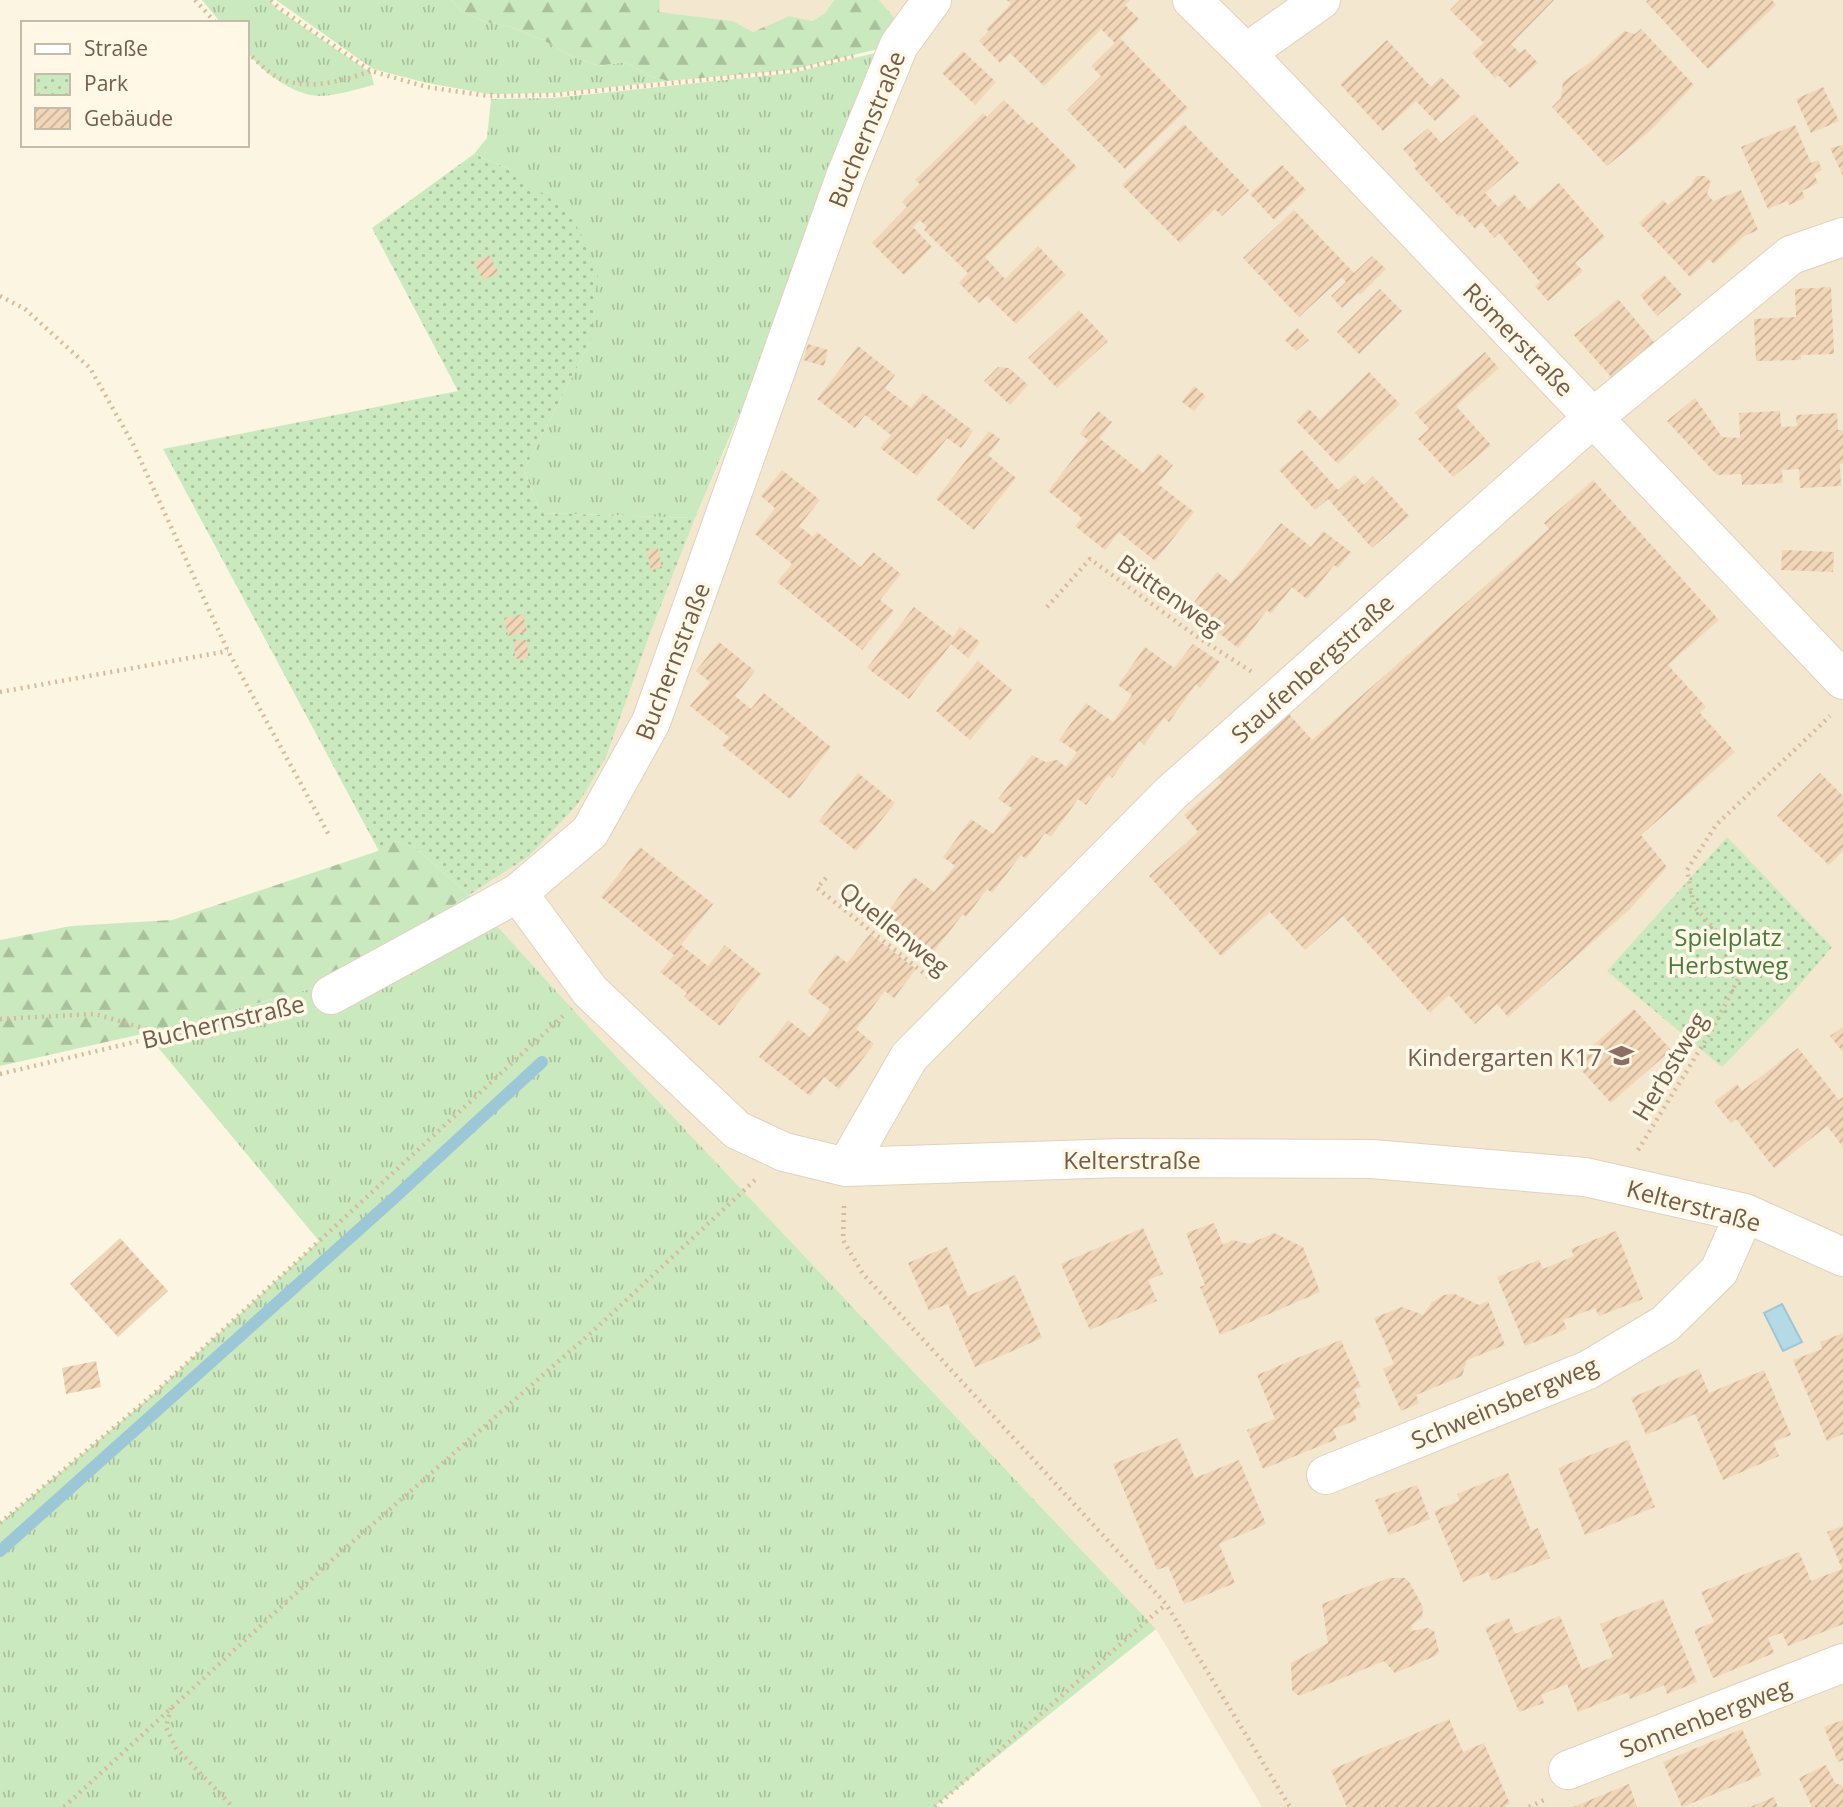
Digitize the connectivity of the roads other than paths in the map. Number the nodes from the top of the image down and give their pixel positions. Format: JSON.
{"nodes":[{"id":1,"x":932,"y":0,"type":"edge"},
{"id":2,"x":1192,"y":0,"type":"edge"},
{"id":3,"x":1321,"y":0,"type":"edge"},
{"id":4,"x":1246,"y":53,"type":"junction"},
{"id":5,"x":1843,"y":237,"type":"edge"},
{"id":6,"x":1594,"y":417,"type":"junction"},
{"id":7,"x":1838,"y":696,"type":"edge"},
{"id":8,"x":518,"y":893,"type":"junction"},
{"id":9,"x":331,"y":995,"type":"road end"},
{"id":10,"x":846,"y":1167,"type":"junction"},
{"id":11,"x":1745,"y":1213,"type":"junction"},
{"id":12,"x":1843,"y":1256,"type":"edge"},
{"id":13,"x":1326,"y":1475,"type":"dead end"},
{"id":14,"x":1843,"y":1663,"type":"edge"},
{"id":15,"x":1568,"y":1770,"type":"dead end"}],
"edges":[{"from":1,"to":8,"type":"street","name":"Buchernstraße"},
{"from":2,"to":4,"type":"street","name":"Römerstraße"},
{"from":3,"to":4,"type":"street"},
{"from":4,"to":6,"type":"street","name":"Römerstraße"},
{"from":5,"to":6,"type":"street","name":"Staufenbergstraße"},
{"from":6,"to":7,"type":"street","name":"Römerstraße"},
{"from":6,"to":10,"type":"street","name":"Staufenbergstraße"},
{"from":8,"to":9,"type":"street","name":"Buchernstraße"},
{"from":8,"to":10,"type":"street","name":"Kelterstraße"},
{"from":10,"to":11,"type":"street","name":"Kelterstraße"},
{"from":11,"to":12,"type":"street","name":"Kelterstraße"},
{"from":11,"to":13,"type":"street","name":"Schweinsbergweg"},
{"from":14,"to":15,"type":"street","name":"Sonnenbergweg"}]}
